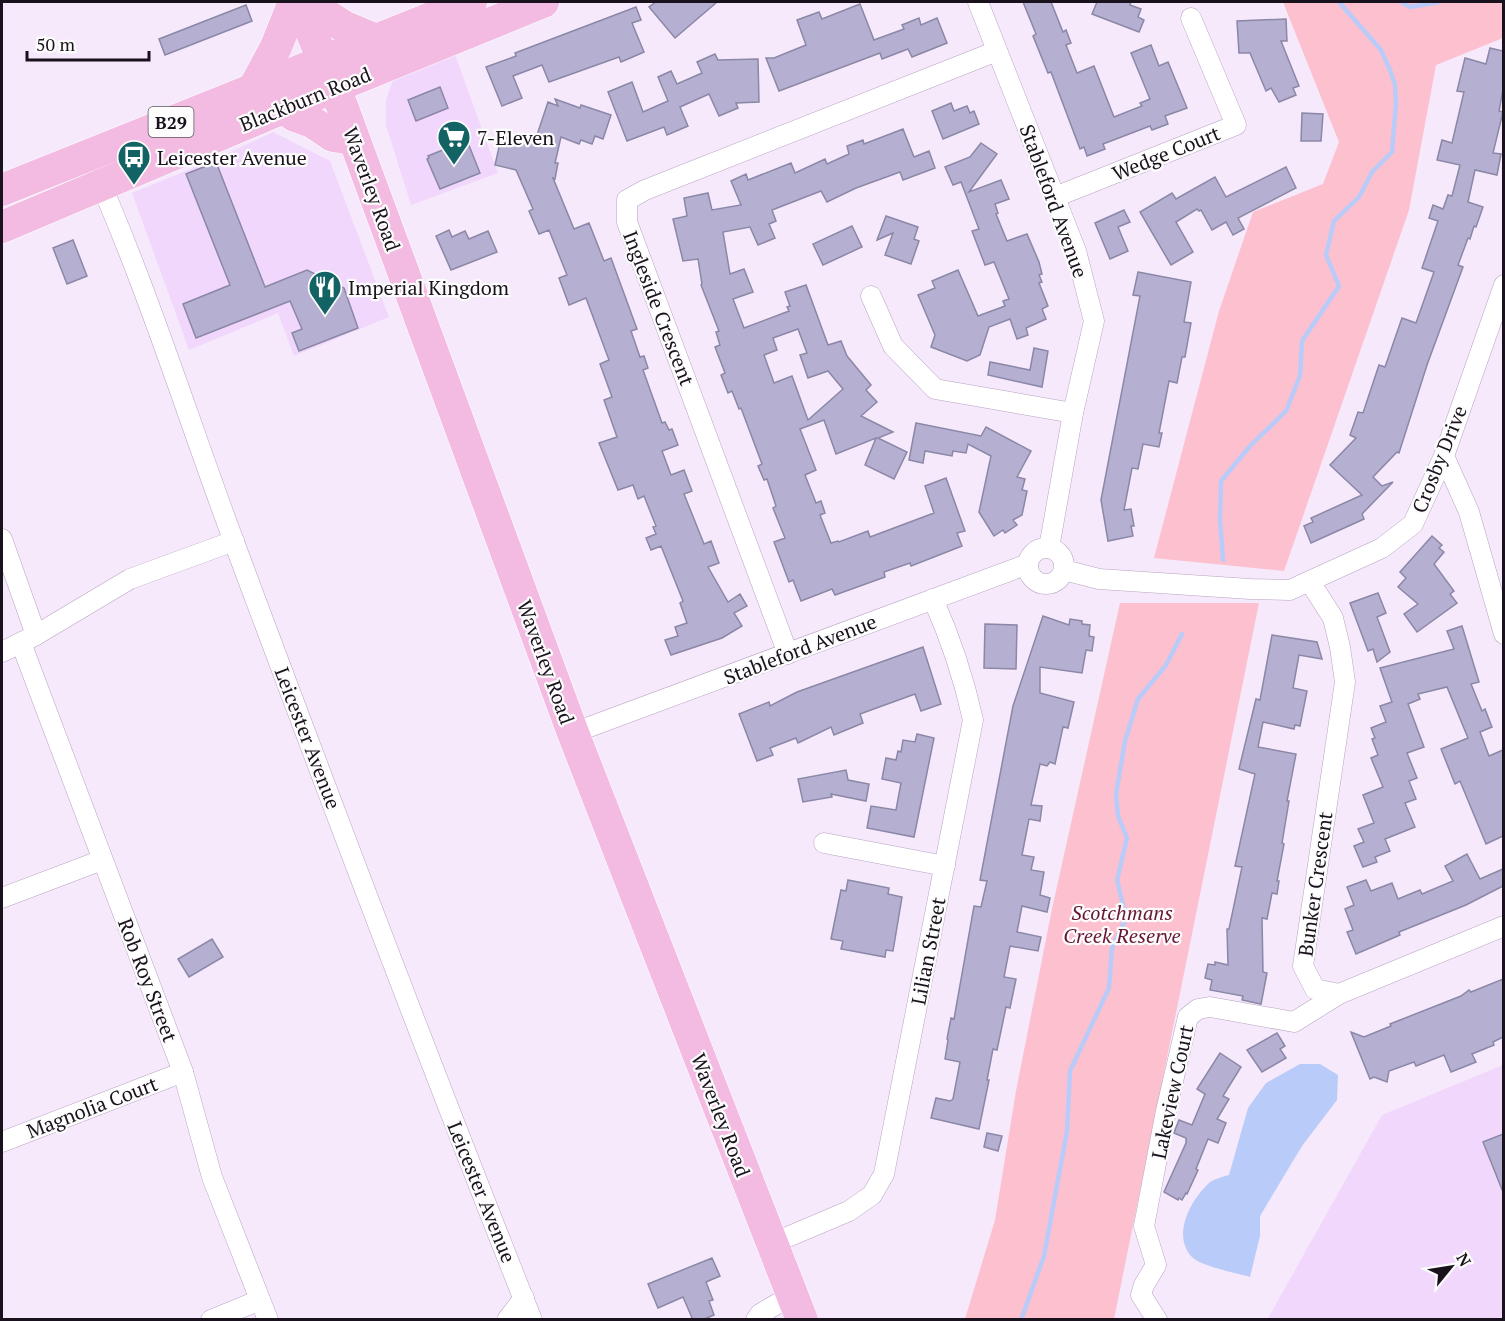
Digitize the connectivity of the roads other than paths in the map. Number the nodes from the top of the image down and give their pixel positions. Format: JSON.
{"nodes":[{"id":1,"x":294,"y":2,"type":"edge"},
{"id":2,"x":299,"y":2,"type":"edge"},
{"id":3,"x":306,"y":2,"type":"edge"},
{"id":4,"x":543,"y":2,"type":"edge"},
{"id":5,"x":978,"y":2,"type":"edge"},
{"id":6,"x":465,"y":13,"type":"edge"},
{"id":7,"x":1191,"y":18,"type":"dead end"},
{"id":8,"x":384,"y":51,"type":"junction"},
{"id":9,"x":997,"y":51,"type":"junction"},
{"id":10,"x":329,"y":74,"type":"junction"},
{"id":11,"x":254,"y":90,"type":"junction"},
{"id":12,"x":282,"y":108,"type":"junction"},
{"id":13,"x":353,"y":139,"type":"junction"},
{"id":14,"x":88,"y":155,"type":"junction"},
{"id":15,"x":102,"y":184,"type":"junction"},
{"id":16,"x":2,"y":190,"type":"edge"},
{"id":17,"x":1055,"y":197,"type":"junction"},
{"id":18,"x":2,"y":227,"type":"edge"},
{"id":19,"x":1503,"y":285,"type":"edge"},
{"id":20,"x":871,"y":296,"type":"dead end"},
{"id":21,"x":1073,"y":413,"type":"junction"},
{"id":22,"x":1444,"y":456,"type":"junction"},
{"id":23,"x":2,"y":539,"type":"edge"},
{"id":24,"x":234,"y":541,"type":"junction"},
{"id":25,"x":1049,"y":548,"type":"junction"},
{"id":26,"x":1028,"y":564,"type":"junction"},
{"id":27,"x":1064,"y":570,"type":"junction"},
{"id":28,"x":1310,"y":582,"type":"junction"},
{"id":29,"x":933,"y":598,"type":"junction"},
{"id":30,"x":1503,"y":634,"type":"edge"},
{"id":31,"x":28,"y":639,"type":"junction"},
{"id":32,"x":2,"y":652,"type":"edge"},
{"id":33,"x":788,"y":654,"type":"junction"},
{"id":34,"x":573,"y":733,"type":"junction"},
{"id":35,"x":824,"y":843,"type":"dead end"},
{"id":36,"x":102,"y":860,"type":"junction"},
{"id":37,"x":945,"y":866,"type":"junction"},
{"id":38,"x":2,"y":898,"type":"edge"},
{"id":39,"x":1503,"y":926,"type":"edge"},
{"id":40,"x":1340,"y":994,"type":"junction"},
{"id":41,"x":183,"y":1072,"type":"junction"},
{"id":42,"x":2,"y":1142,"type":"edge"},
{"id":43,"x":771,"y":1244,"type":"junction"},
{"id":44,"x":524,"y":1298,"type":"junction"},
{"id":45,"x":260,"y":1300,"type":"junction"},
{"id":46,"x":797,"y":1307,"type":"edge"},
{"id":47,"x":210,"y":1320,"type":"edge"},
{"id":48,"x":268,"y":1320,"type":"edge"},
{"id":49,"x":507,"y":1320,"type":"edge"},
{"id":50,"x":532,"y":1320,"type":"edge"},
{"id":51,"x":756,"y":1320,"type":"edge"},
{"id":52,"x":1157,"y":1320,"type":"edge"}],
"edges":[{"from":1,"to":11,"type":"main road"},
{"from":2,"to":10,"type":"main road","name":"Waverley Road"},
{"from":3,"to":8,"type":"main road"},
{"from":4,"to":6,"type":"main road","name":"Blackburn Road","number":"B29"},
{"from":5,"to":9,"type":"street","name":"Stableford Avenue"},
{"from":6,"to":8,"type":"main road","name":"Blackburn Road","number":"B29"},
{"from":7,"to":17,"type":"street","name":"Wedge Court"},
{"from":8,"to":10,"type":"main road","name":"Blackburn Road","number":"B29"},
{"from":8,"to":13,"type":"main road"},
{"from":9,"to":17,"type":"street","name":"Stableford Avenue"},
{"from":9,"to":33,"type":"street","name":"Ingleside Crescent"},
{"from":10,"to":11,"type":"main road","name":"Blackburn Road","number":"B29"},
{"from":10,"to":12,"type":"main road","name":"Blackburn Road","number":"B29"},
{"from":10,"to":13,"type":"main road","name":"Waverley Road"},
{"from":11,"to":14,"type":"main road","name":"Blackburn Road","number":"B29"},
{"from":12,"to":13,"type":"main road"},
{"from":12,"to":15,"type":"main road","name":"Blackburn Road","number":"B29"},
{"from":13,"to":34,"type":"main road","name":"Waverley Road"},
{"from":14,"to":15,"type":"street","name":"Leicester Avenue"},
{"from":14,"to":16,"type":"main road","name":"Blackburn Road","number":"B29"},
{"from":15,"to":18,"type":"main road","name":"Blackburn Road","number":"B29"},
{"from":15,"to":24,"type":"street","name":"Leicester Avenue"},
{"from":17,"to":21,"type":"street","name":"Stableford Avenue"},
{"from":19,"to":22,"type":"street","name":"Crosby Drive"},
{"from":20,"to":21,"type":"street"},
{"from":21,"to":25,"type":"street","name":"Stableford Avenue"},
{"from":22,"to":28,"type":"street","name":"Crosby Drive"},
{"from":22,"to":30,"type":"street"},
{"from":23,"to":31,"type":"street","name":"Rob Roy Street"},
{"from":24,"to":31,"type":"street"},
{"from":24,"to":44,"type":"street","name":"Leicester Avenue"},
{"from":25,"to":26,"type":"street"},
{"from":25,"to":27,"type":"street"},
{"from":26,"to":27,"type":"street"},
{"from":26,"to":29,"type":"street","name":"Stableford Avenue"},
{"from":27,"to":28,"type":"street","name":"Crosby Drive"},
{"from":28,"to":40,"type":"street","name":"Bunker Crescent"},
{"from":29,"to":33,"type":"street","name":"Stableford Avenue"},
{"from":29,"to":37,"type":"street","name":"Lilian Street"},
{"from":31,"to":32,"type":"street"},
{"from":31,"to":36,"type":"street","name":"Rob Roy Street"},
{"from":33,"to":34,"type":"street","name":"Stableford Avenue"},
{"from":34,"to":43,"type":"main road","name":"Waverley Road"},
{"from":35,"to":37,"type":"street"},
{"from":36,"to":38,"type":"street"},
{"from":36,"to":41,"type":"street","name":"Rob Roy Street"},
{"from":37,"to":43,"type":"street","name":"Lilian Street"},
{"from":39,"to":40,"type":"street"},
{"from":40,"to":52,"type":"street","name":"Lakeview Court"},
{"from":41,"to":42,"type":"street","name":"Magnolia Court"},
{"from":41,"to":45,"type":"street","name":"Rob Roy Street"},
{"from":43,"to":46,"type":"main road","name":"Waverley Road"},
{"from":44,"to":49,"type":"street"},
{"from":44,"to":50,"type":"street","name":"Leicester Avenue"},
{"from":45,"to":47,"type":"street"},
{"from":45,"to":48,"type":"street","name":"Rob Roy Street"},
{"from":46,"to":51,"type":"street"}]}
